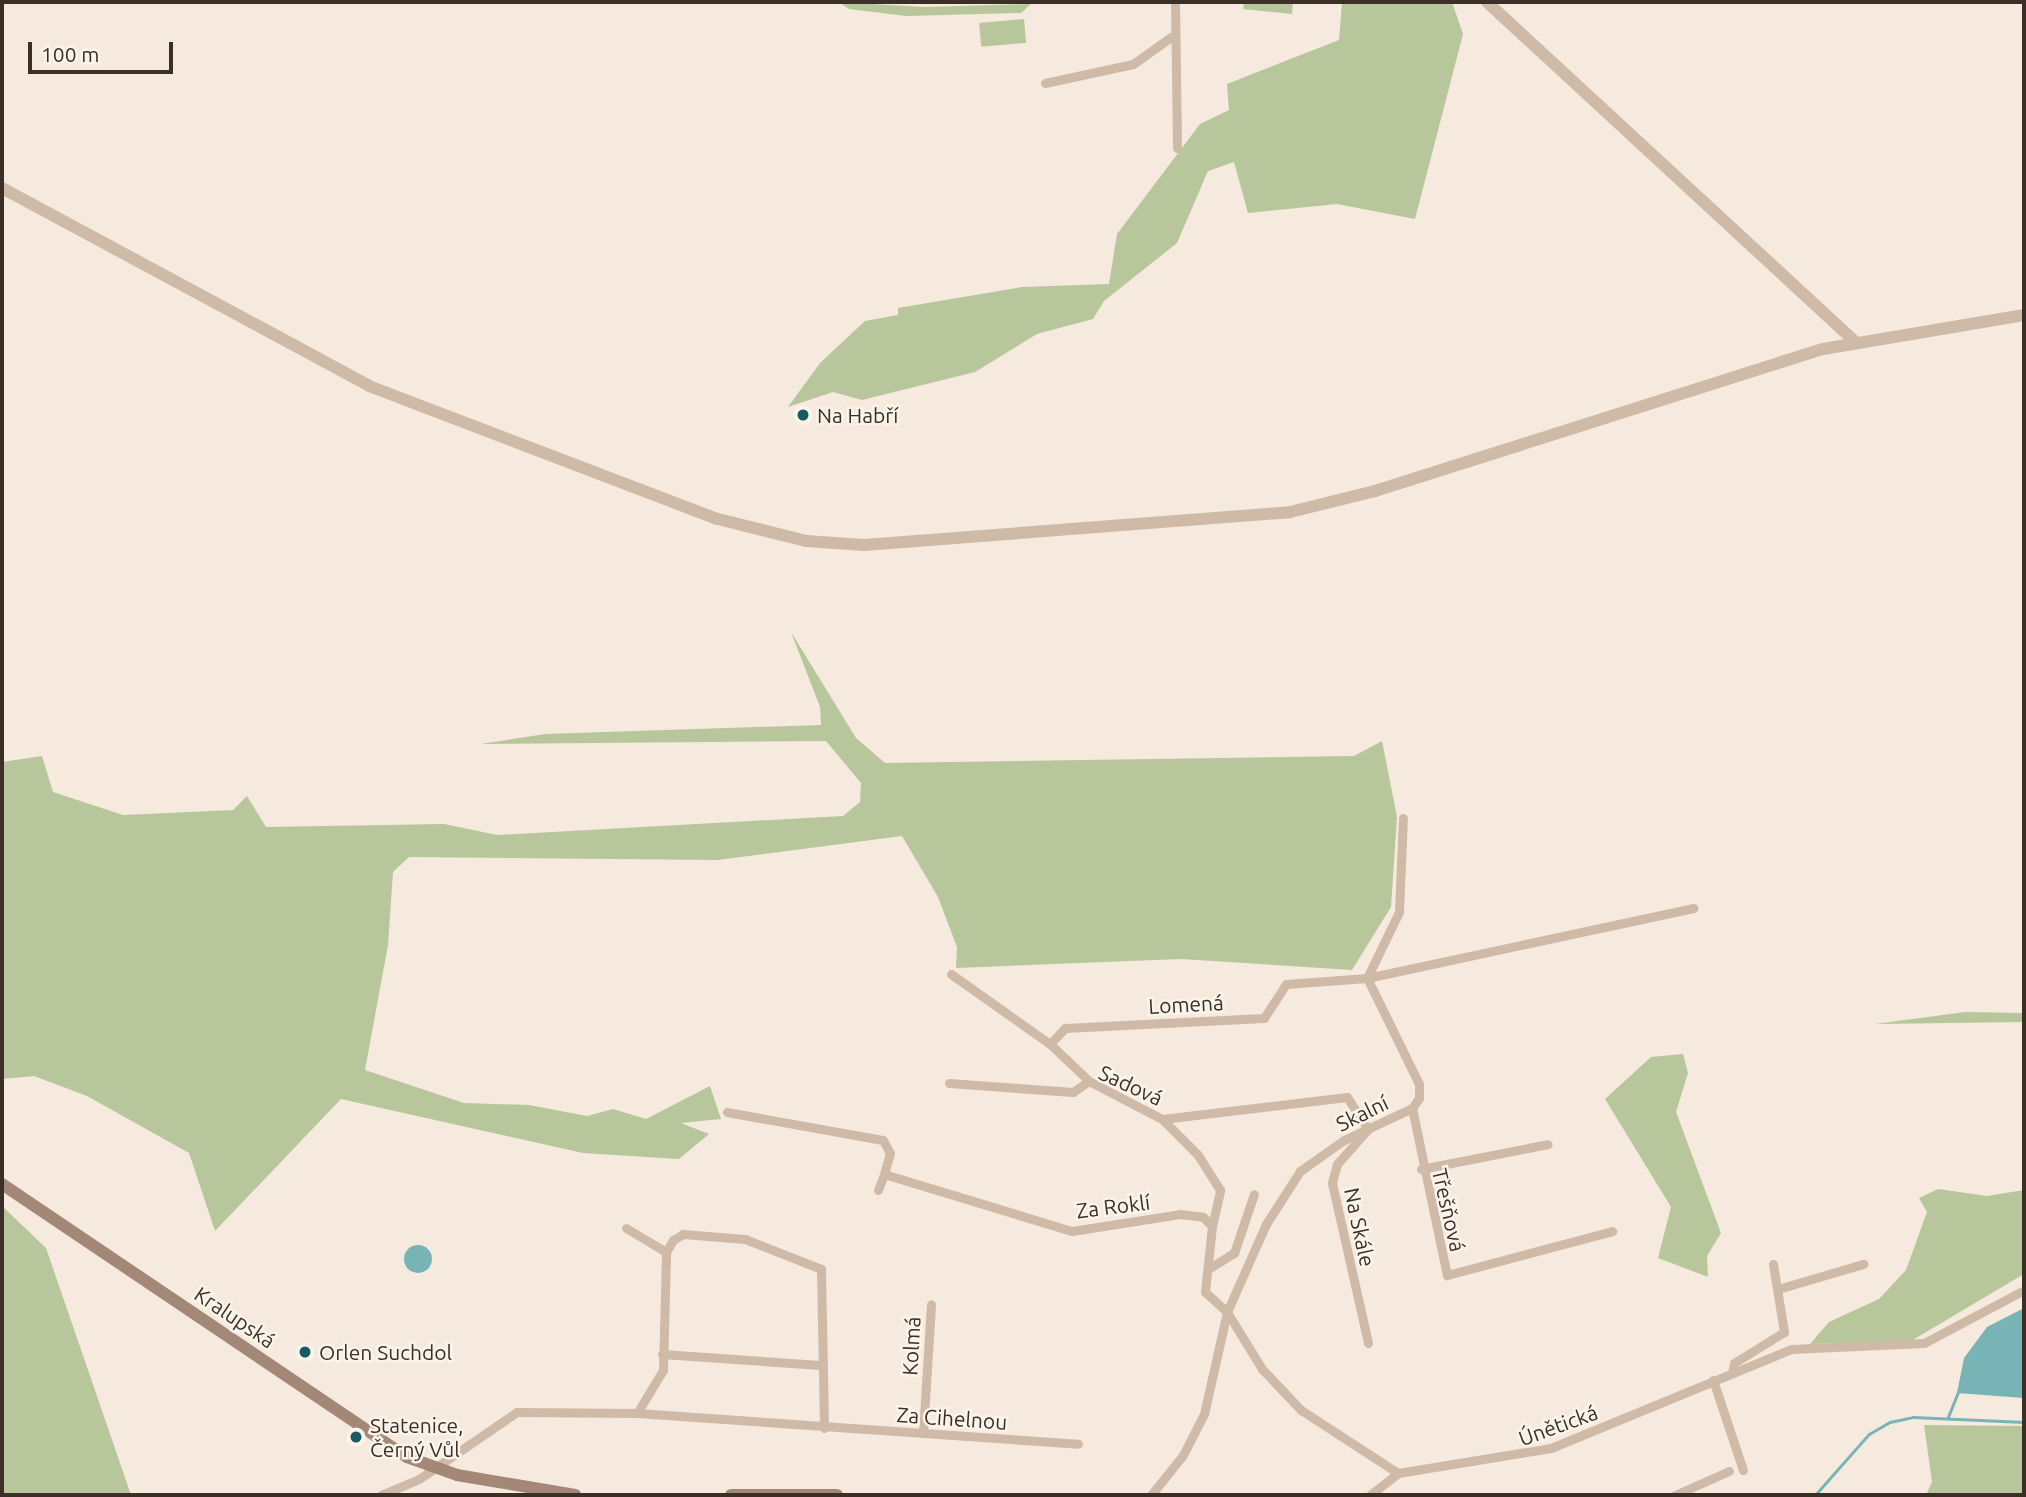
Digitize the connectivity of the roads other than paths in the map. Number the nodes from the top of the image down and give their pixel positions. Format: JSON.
{"nodes":[{"id":1,"x":1175,"y":2,"type":"edge"},
{"id":2,"x":1487,"y":2,"type":"edge"},
{"id":3,"x":1171,"y":37,"type":"junction"},
{"id":4,"x":1045,"y":83,"type":"dead end"},
{"id":5,"x":1177,"y":148,"type":"dead end"},
{"id":6,"x":2,"y":188,"type":"edge"},
{"id":7,"x":2024,"y":315,"type":"edge"},
{"id":8,"x":1854,"y":341,"type":"junction"},
{"id":9,"x":1403,"y":818,"type":"dead end"},
{"id":10,"x":1694,"y":908,"type":"dead end"},
{"id":11,"x":951,"y":974,"type":"dead end"},
{"id":12,"x":1367,"y":978,"type":"junction"},
{"id":13,"x":1050,"y":1044,"type":"junction"},
{"id":14,"x":1089,"y":1081,"type":"junction"},
{"id":15,"x":949,"y":1083,"type":"dead end"},
{"id":16,"x":1412,"y":1108,"type":"junction"},
{"id":17,"x":727,"y":1112,"type":"dead end"},
{"id":18,"x":1162,"y":1119,"type":"junction"},
{"id":19,"x":1368,"y":1129,"type":"junction"},
{"id":20,"x":1548,"y":1143,"type":"dead end"},
{"id":21,"x":1421,"y":1169,"type":"junction"},
{"id":22,"x":884,"y":1174,"type":"junction"},
{"id":23,"x":2,"y":1184,"type":"edge"},
{"id":24,"x":878,"y":1190,"type":"dead end"},
{"id":25,"x":1254,"y":1194,"type":"dead end"},
{"id":26,"x":1212,"y":1226,"type":"junction"},
{"id":27,"x":626,"y":1228,"type":"dead end"},
{"id":28,"x":1612,"y":1231,"type":"dead end"},
{"id":29,"x":666,"y":1252,"type":"junction"},
{"id":30,"x":1773,"y":1264,"type":"dead end"},
{"id":31,"x":1863,"y":1264,"type":"dead end"},
{"id":32,"x":1208,"y":1269,"type":"junction"},
{"id":33,"x":1779,"y":1289,"type":"junction"},
{"id":34,"x":2024,"y":1290,"type":"edge"},
{"id":35,"x":930,"y":1304,"type":"dead end"},
{"id":36,"x":1227,"y":1312,"type":"junction"},
{"id":37,"x":1368,"y":1343,"type":"dead end"},
{"id":38,"x":662,"y":1354,"type":"junction"},
{"id":39,"x":820,"y":1365,"type":"junction"},
{"id":40,"x":1732,"y":1373,"type":"junction"},
{"id":41,"x":1713,"y":1380,"type":"junction"},
{"id":42,"x":637,"y":1413,"type":"junction"},
{"id":43,"x":824,"y":1428,"type":"junction"},
{"id":44,"x":923,"y":1432,"type":"junction"},
{"id":45,"x":1078,"y":1444,"type":"dead end"},
{"id":46,"x":433,"y":1468,"type":"junction"},
{"id":47,"x":1743,"y":1470,"type":"dead end"},
{"id":48,"x":1729,"y":1471,"type":"dead end"},
{"id":49,"x":1398,"y":1474,"type":"junction"},
{"id":50,"x":381,"y":1495,"type":"edge"},
{"id":51,"x":575,"y":1495,"type":"edge"},
{"id":52,"x":731,"y":1495,"type":"edge"},
{"id":53,"x":837,"y":1495,"type":"edge"},
{"id":54,"x":1151,"y":1495,"type":"edge"},
{"id":55,"x":1370,"y":1495,"type":"edge"},
{"id":56,"x":1675,"y":1495,"type":"edge"}],
"edges":[{"from":1,"to":3,"type":"street"},
{"from":2,"to":8,"type":"street"},
{"from":3,"to":4,"type":"street"},
{"from":3,"to":5,"type":"street"},
{"from":6,"to":8,"type":"street"},
{"from":7,"to":8,"type":"street"},
{"from":9,"to":12,"type":"street"},
{"from":10,"to":12,"type":"street"},
{"from":11,"to":13,"type":"street"},
{"from":12,"to":13,"type":"street","name":"Lomená"},
{"from":12,"to":16,"type":"street","name":"Skalní"},
{"from":13,"to":14,"type":"street"},
{"from":14,"to":15,"type":"street","name":"Sadová"},
{"from":14,"to":18,"type":"street","name":"Sadová"},
{"from":16,"to":19,"type":"street","name":"Skalní"},
{"from":16,"to":21,"type":"street","name":"Třešňová"},
{"from":17,"to":22,"type":"street"},
{"from":18,"to":19,"type":"street","name":"Sadová"},
{"from":18,"to":26,"type":"street"},
{"from":19,"to":36,"type":"street","name":"Skalní"},
{"from":19,"to":37,"type":"street","name":"Na Skále"},
{"from":20,"to":21,"type":"street"},
{"from":21,"to":28,"type":"street","name":"Třešňová"},
{"from":22,"to":24,"type":"street"},
{"from":22,"to":26,"type":"street","name":"Za Roklí"},
{"from":23,"to":46,"type":"main road","name":"Kralupská"},
{"from":25,"to":32,"type":"street"},
{"from":26,"to":32,"type":"street"},
{"from":27,"to":29,"type":"street"},
{"from":29,"to":38,"type":"street"},
{"from":29,"to":39,"type":"street"},
{"from":30,"to":33,"type":"street"},
{"from":31,"to":33,"type":"street"},
{"from":32,"to":36,"type":"street"},
{"from":33,"to":40,"type":"street"},
{"from":34,"to":40,"type":"street","name":"Únětická"},
{"from":35,"to":44,"type":"street","name":"Kolmá"},
{"from":36,"to":49,"type":"street"},
{"from":36,"to":54,"type":"street","name":"Skalní"},
{"from":38,"to":39,"type":"street"},
{"from":38,"to":42,"type":"street"},
{"from":39,"to":43,"type":"street"},
{"from":40,"to":41,"type":"street","name":"Únětická"},
{"from":41,"to":47,"type":"street"},
{"from":41,"to":49,"type":"street","name":"Únětická"},
{"from":42,"to":43,"type":"street","name":"Za Cihelnou"},
{"from":42,"to":46,"type":"street","name":"Za Cihelnou"},
{"from":43,"to":44,"type":"street","name":"Za Cihelnou"},
{"from":44,"to":45,"type":"street","name":"Za Cihelnou"},
{"from":46,"to":50,"type":"street","name":"Za Cihelnou"},
{"from":46,"to":51,"type":"main road","name":"Kralupská"},
{"from":48,"to":56,"type":"street"},
{"from":49,"to":55,"type":"street","name":"Únětická"},
{"from":52,"to":53,"type":"main road"}]}
